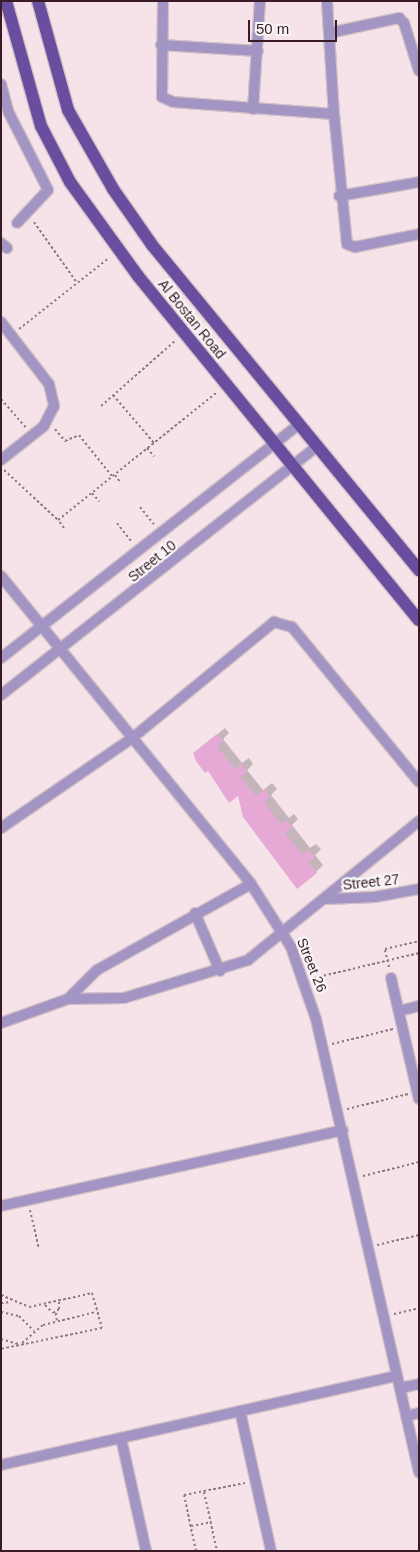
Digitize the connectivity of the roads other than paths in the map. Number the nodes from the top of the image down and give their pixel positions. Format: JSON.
{"nodes":[{"id":1,"x":6,"y":1,"type":"edge"},
{"id":2,"x":38,"y":1,"type":"edge"},
{"id":3,"x":163,"y":1,"type":"edge"},
{"id":4,"x":260,"y":1,"type":"edge"},
{"id":5,"x":327,"y":1,"type":"edge"},
{"id":6,"x":329,"y":33,"type":"junction"},
{"id":7,"x":161,"y":45,"type":"junction"},
{"id":8,"x":258,"y":51,"type":"junction"},
{"id":9,"x":419,"y":71,"type":"edge"},
{"id":10,"x":1,"y":84,"type":"edge"},
{"id":11,"x":254,"y":109,"type":"junction"},
{"id":12,"x":5,"y":114,"type":"edge"},
{"id":13,"x":334,"y":114,"type":"junction"},
{"id":14,"x":419,"y":182,"type":"edge"},
{"id":15,"x":339,"y":196,"type":"junction"},
{"id":16,"x":18,"y":223,"type":"dead end"},
{"id":17,"x":419,"y":234,"type":"edge"},
{"id":18,"x":1,"y":322,"type":"edge"},
{"id":19,"x":300,"y":424,"type":"junction"},
{"id":20,"x":274,"y":443,"type":"junction"},
{"id":21,"x":317,"y":446,"type":"junction"},
{"id":22,"x":1,"y":460,"type":"edge"},
{"id":23,"x":293,"y":465,"type":"junction"},
{"id":24,"x":419,"y":570,"type":"edge"},
{"id":25,"x":1,"y":576,"type":"edge"},
{"id":26,"x":419,"y":620,"type":"edge"},
{"id":27,"x":43,"y":627,"type":"junction"},
{"id":28,"x":62,"y":652,"type":"junction"},
{"id":29,"x":1,"y":658,"type":"edge"},
{"id":30,"x":1,"y":695,"type":"edge"},
{"id":31,"x":131,"y":739,"type":"junction"},
{"id":32,"x":419,"y":782,"type":"edge"},
{"id":33,"x":419,"y":821,"type":"edge"},
{"id":34,"x":1,"y":828,"type":"edge"},
{"id":35,"x":251,"y":884,"type":"junction"},
{"id":36,"x":419,"y":889,"type":"edge"},
{"id":37,"x":326,"y":899,"type":"junction"},
{"id":38,"x":195,"y":913,"type":"junction"},
{"id":39,"x":284,"y":934,"type":"junction"},
{"id":40,"x":220,"y":971,"type":"junction"},
{"id":41,"x":391,"y":978,"type":"road end"},
{"id":42,"x":68,"y":999,"type":"junction"},
{"id":43,"x":419,"y":1006,"type":"edge"},
{"id":44,"x":399,"y":1011,"type":"junction"},
{"id":45,"x":1,"y":1023,"type":"edge"},
{"id":46,"x":418,"y":1096,"type":"edge"},
{"id":47,"x":343,"y":1130,"type":"junction"},
{"id":48,"x":1,"y":1206,"type":"edge"},
{"id":49,"x":397,"y":1376,"type":"junction"},
{"id":50,"x":419,"y":1384,"type":"edge"},
{"id":51,"x":400,"y":1388,"type":"junction"},
{"id":52,"x":240,"y":1411,"type":"junction"},
{"id":53,"x":419,"y":1413,"type":"edge"},
{"id":54,"x":406,"y":1416,"type":"junction"},
{"id":55,"x":121,"y":1438,"type":"junction"},
{"id":56,"x":1,"y":1465,"type":"edge"},
{"id":57,"x":419,"y":1472,"type":"edge"},
{"id":58,"x":146,"y":1551,"type":"edge"},
{"id":59,"x":271,"y":1551,"type":"edge"}],
"edges":[{"from":1,"to":20,"type":"main road","name":"Al Bostan Road"},
{"from":2,"to":19,"type":"main road","name":"Al Bostan Road"},
{"from":3,"to":7,"type":"street"},
{"from":4,"to":8,"type":"street"},
{"from":5,"to":6,"type":"street"},
{"from":6,"to":9,"type":"street"},
{"from":6,"to":13,"type":"street"},
{"from":7,"to":8,"type":"street"},
{"from":7,"to":11,"type":"street"},
{"from":8,"to":11,"type":"street"},
{"from":10,"to":12,"type":"street"},
{"from":11,"to":13,"type":"street"},
{"from":12,"to":16,"type":"street"},
{"from":13,"to":15,"type":"street"},
{"from":14,"to":15,"type":"street"},
{"from":15,"to":17,"type":"street"},
{"from":18,"to":22,"type":"street"},
{"from":19,"to":20,"type":"street","name":"Street 10"},
{"from":19,"to":21,"type":"main road","name":"Al Bostan Road"},
{"from":20,"to":23,"type":"main road","name":"Al Bostan Road"},
{"from":20,"to":27,"type":"street","name":"Street 10"},
{"from":21,"to":23,"type":"street","name":"Street 10"},
{"from":21,"to":24,"type":"main road","name":"Al Bostan Road"},
{"from":23,"to":26,"type":"main road","name":"Al Bostan Road"},
{"from":23,"to":28,"type":"street","name":"Street 10"},
{"from":25,"to":27,"type":"street","name":"Street 26"},
{"from":27,"to":28,"type":"street","name":"Street 26"},
{"from":27,"to":29,"type":"street","name":"Street 10"},
{"from":28,"to":30,"type":"street","name":"Street 10"},
{"from":28,"to":31,"type":"street","name":"Street 26"},
{"from":31,"to":32,"type":"street"},
{"from":31,"to":34,"type":"street"},
{"from":31,"to":35,"type":"street","name":"Street 26"},
{"from":33,"to":37,"type":"street"},
{"from":35,"to":38,"type":"street"},
{"from":35,"to":39,"type":"street","name":"Street 26"},
{"from":36,"to":37,"type":"street","name":"Street 27"},
{"from":37,"to":39,"type":"street"},
{"from":38,"to":40,"type":"street"},
{"from":38,"to":42,"type":"street"},
{"from":39,"to":40,"type":"street"},
{"from":39,"to":47,"type":"street","name":"Street 26"},
{"from":40,"to":42,"type":"street"},
{"from":41,"to":44,"type":"street"},
{"from":42,"to":45,"type":"street"},
{"from":43,"to":44,"type":"street"},
{"from":44,"to":46,"type":"street"},
{"from":47,"to":48,"type":"street"},
{"from":47,"to":49,"type":"street","name":"Street 26"},
{"from":49,"to":51,"type":"street","name":"Street 26"},
{"from":49,"to":52,"type":"street"},
{"from":50,"to":51,"type":"street"},
{"from":51,"to":54,"type":"street","name":"Street 26"},
{"from":52,"to":55,"type":"street"},
{"from":52,"to":59,"type":"street"},
{"from":53,"to":54,"type":"street"},
{"from":54,"to":57,"type":"street","name":"Street 26"},
{"from":55,"to":56,"type":"street"},
{"from":55,"to":58,"type":"street"}]}
